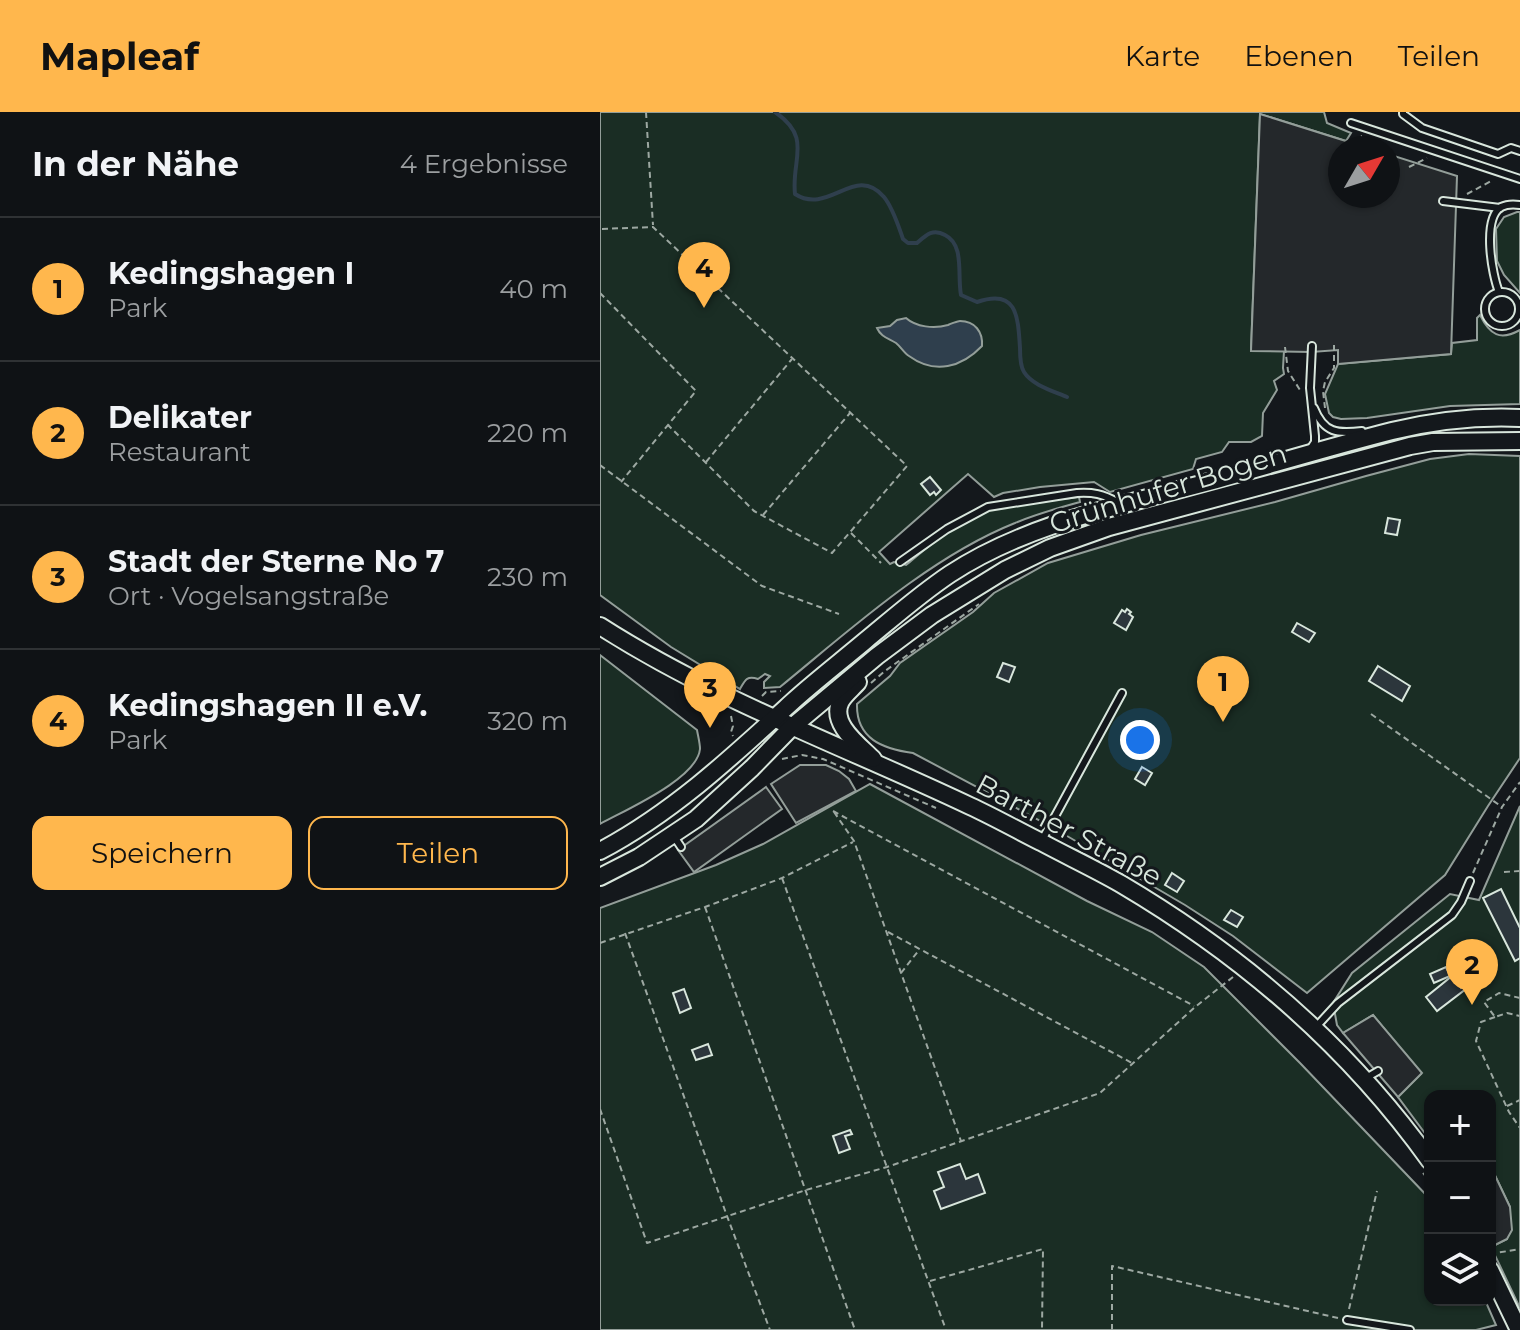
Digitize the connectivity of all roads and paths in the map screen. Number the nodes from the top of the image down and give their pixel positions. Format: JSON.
{"nodes":[{"id":1,"x":646,"y":112,"type":"edge"},
{"id":2,"x":1403,"y":112,"type":"edge"},
{"id":3,"x":1351,"y":123,"type":"dead end"},
{"id":4,"x":1374,"y":131,"type":"junction"},
{"id":5,"x":1363,"y":136,"type":"edge"},
{"id":6,"x":1520,"y":151,"type":"edge"},
{"id":7,"x":1438,"y":152,"type":"junction"},
{"id":8,"x":1409,"y":167,"type":"dead end"},
{"id":9,"x":1504,"y":174,"type":"junction"},
{"id":10,"x":1520,"y":179,"type":"edge"},
{"id":11,"x":1443,"y":201,"type":"dead end"},
{"id":12,"x":1452,"y":202,"type":"junction"},
{"id":13,"x":1520,"y":205,"type":"edge"},
{"id":14,"x":1500,"y":208,"type":"junction"},
{"id":15,"x":653,"y":227,"type":"junction"},
{"id":16,"x":602,"y":229,"type":"edge"},
{"id":17,"x":1499,"y":292,"type":"junction"},
{"id":18,"x":600,"y":293,"type":"edge"},
{"id":19,"x":1334,"y":345,"type":"dead end"},
{"id":20,"x":1312,"y":346,"type":"dead end"},
{"id":21,"x":1285,"y":347,"type":"dead end"},
{"id":22,"x":792,"y":358,"type":"junction"},
{"id":23,"x":1310,"y":388,"type":"junction"},
{"id":24,"x":1300,"y":391,"type":"dead end"},
{"id":25,"x":850,"y":412,"type":"junction"},
{"id":26,"x":1326,"y":412,"type":"dead end"},
{"id":27,"x":1520,"y":418,"type":"edge"},
{"id":28,"x":668,"y":425,"type":"junction"},
{"id":29,"x":1392,"y":431,"type":"junction"},
{"id":30,"x":1520,"y":441,"type":"edge"},
{"id":31,"x":1303,"y":456,"type":"junction"},
{"id":32,"x":705,"y":462,"type":"junction"},
{"id":33,"x":600,"y":465,"type":"edge"},
{"id":34,"x":621,"y":482,"type":"junction"},
{"id":35,"x":1122,"y":505,"type":"junction"},
{"id":36,"x":763,"y":516,"type":"junction"},
{"id":37,"x":850,"y":532,"type":"junction"},
{"id":38,"x":900,"y":562,"type":"dead end"},
{"id":39,"x":881,"y":563,"type":"dead end"},
{"id":40,"x":983,"y":600,"type":"dead end"},
{"id":41,"x":839,"y":614,"type":"dead end"},
{"id":42,"x":600,"y":626,"type":"edge"},
{"id":43,"x":873,"y":659,"type":"junction"},
{"id":44,"x":866,"y":688,"type":"dead end"},
{"id":45,"x":1122,"y":693,"type":"dead end"},
{"id":46,"x":726,"y":711,"type":"dead end"},
{"id":47,"x":1371,"y":714,"type":"dead end"},
{"id":48,"x":773,"y":719,"type":"junction"},
{"id":49,"x":792,"y":727,"type":"junction"},
{"id":50,"x":745,"y":745,"type":"junction"},
{"id":51,"x":763,"y":758,"type":"junction"},
{"id":52,"x":876,"y":763,"type":"junction"},
{"id":53,"x":1520,"y":782,"type":"edge"},
{"id":54,"x":1502,"y":807,"type":"junction"},
{"id":55,"x":944,"y":811,"type":"dead end"},
{"id":56,"x":854,"y":841,"type":"junction"},
{"id":57,"x":1041,"y":842,"type":"junction"},
{"id":58,"x":600,"y":851,"type":"edge"},
{"id":59,"x":1520,"y":871,"type":"edge"},
{"id":60,"x":1504,"y":872,"type":"dead end"},
{"id":61,"x":600,"y":877,"type":"edge"},
{"id":62,"x":782,"y":878,"type":"junction"},
{"id":63,"x":1470,"y":881,"type":"joint"},
{"id":64,"x":705,"y":907,"type":"junction"},
{"id":65,"x":886,"y":931,"type":"junction"},
{"id":66,"x":625,"y":933,"type":"junction"},
{"id":67,"x":600,"y":943,"type":"edge"},
{"id":68,"x":919,"y":949,"type":"junction"},
{"id":69,"x":901,"y":973,"type":"junction"},
{"id":70,"x":1237,"y":974,"type":"dead end"},
{"id":71,"x":1520,"y":998,"type":"edge"},
{"id":72,"x":1195,"y":1007,"type":"junction"},
{"id":73,"x":1520,"y":1016,"type":"edge"},
{"id":74,"x":1495,"y":1017,"type":"junction"},
{"id":75,"x":1315,"y":1028,"type":"junction"},
{"id":76,"x":1133,"y":1064,"type":"junction"},
{"id":77,"x":1520,"y":1100,"type":"edge"},
{"id":78,"x":1506,"y":1107,"type":"junction"},
{"id":79,"x":600,"y":1109,"type":"edge"},
{"id":80,"x":1520,"y":1128,"type":"edge"},
{"id":81,"x":962,"y":1142,"type":"junction"},
{"id":82,"x":1424,"y":1164,"type":"edge"},
{"id":83,"x":887,"y":1167,"type":"junction"},
{"id":84,"x":806,"y":1190,"type":"junction"},
{"id":85,"x":1377,"y":1191,"type":"dead end"},
{"id":86,"x":727,"y":1216,"type":"junction"},
{"id":87,"x":1520,"y":1249,"type":"edge"},
{"id":88,"x":1496,"y":1251,"type":"edge"},
{"id":89,"x":929,"y":1281,"type":"junction"},
{"id":90,"x":1496,"y":1283,"type":"edge"},
{"id":91,"x":1347,"y":1320,"type":"junction"},
{"id":92,"x":770,"y":1330,"type":"edge"},
{"id":93,"x":855,"y":1330,"type":"edge"},
{"id":94,"x":946,"y":1330,"type":"edge"},
{"id":95,"x":1042,"y":1330,"type":"edge"},
{"id":96,"x":1112,"y":1330,"type":"edge"},
{"id":97,"x":1410,"y":1330,"type":"edge"},
{"id":98,"x":1518,"y":1330,"type":"edge"}],
"edges":[{"from":1,"to":15,"type":"path"},
{"from":2,"to":6,"type":"lane"},
{"from":3,"to":4,"type":"lane"},
{"from":4,"to":5,"type":"path"},
{"from":4,"to":7,"type":"lane"},
{"from":7,"to":8,"type":"path"},
{"from":7,"to":9,"type":"lane"},
{"from":9,"to":10,"type":"lane"},
{"from":9,"to":12,"type":"path"},
{"from":11,"to":12,"type":"lane"},
{"from":12,"to":14,"type":"lane"},
{"from":13,"to":14,"type":"lane"},
{"from":14,"to":17,"type":"lane"},
{"from":15,"to":16,"type":"path"},
{"from":15,"to":22,"type":"path"},
{"from":17,"to":17,"type":"lane"},
{"from":18,"to":28,"type":"path"},
{"from":19,"to":26,"type":"path"},
{"from":20,"to":23,"type":"lane"},
{"from":21,"to":24,"type":"path"},
{"from":22,"to":25,"type":"path"},
{"from":22,"to":32,"type":"path"},
{"from":23,"to":29,"type":"lane"},
{"from":23,"to":31,"type":"lane"},
{"from":25,"to":36,"type":"path"},
{"from":25,"to":37,"type":"path"},
{"from":27,"to":29,"type":"main road","name":"Grünhufer Bogen"},
{"from":28,"to":32,"type":"path"},
{"from":28,"to":34,"type":"path"},
{"from":29,"to":31,"type":"main road","name":"Grünhufer Bogen"},
{"from":30,"to":43,"type":"main road","name":"Grünhufer Bogen"},
{"from":31,"to":35,"type":"main road","name":"Grünhufer Bogen"},
{"from":32,"to":36,"type":"path"},
{"from":33,"to":34,"type":"path"},
{"from":34,"to":41,"type":"path"},
{"from":35,"to":38,"type":"lane"},
{"from":35,"to":48,"type":"main road","name":"Grünhufer Bogen"},
{"from":36,"to":37,"type":"path"},
{"from":37,"to":39,"type":"path"},
{"from":40,"to":44,"type":"path"},
{"from":42,"to":48,"type":"main road","name":"Barther Straße"},
{"from":43,"to":49,"type":"main road","name":"Grünhufer Bogen"},
{"from":43,"to":52,"type":"main road"},
{"from":45,"to":57,"type":"lane"},
{"from":46,"to":50,"type":"path"},
{"from":47,"to":54,"type":"path"},
{"from":48,"to":49,"type":"main road","name":"Barther Straße"},
{"from":48,"to":50,"type":"main road","name":"Grünhufer Bogen"},
{"from":49,"to":51,"type":"main road","name":"Grünhufer Bogen"},
{"from":49,"to":52,"type":"main road","name":"Barther Straße"},
{"from":50,"to":58,"type":"main road","name":"Grünhufer Bogen"},
{"from":51,"to":55,"type":"path"},
{"from":51,"to":61,"type":"main road","name":"Grünhufer Bogen"},
{"from":52,"to":57,"type":"main road","name":"Barther Straße"},
{"from":53,"to":54,"type":"path"},
{"from":54,"to":63,"type":"path"},
{"from":56,"to":62,"type":"path"},
{"from":56,"to":65,"type":"path"},
{"from":56,"to":72,"type":"path"},
{"from":57,"to":75,"type":"main road","name":"Barther Straße"},
{"from":59,"to":60,"type":"path"},
{"from":62,"to":64,"type":"path"},
{"from":62,"to":83,"type":"path"},
{"from":63,"to":75,"type":"lane"},
{"from":64,"to":66,"type":"path"},
{"from":64,"to":84,"type":"path"},
{"from":65,"to":68,"type":"path"},
{"from":65,"to":69,"type":"path"},
{"from":66,"to":67,"type":"path"},
{"from":66,"to":86,"type":"path"},
{"from":68,"to":69,"type":"path"},
{"from":68,"to":76,"type":"path"},
{"from":69,"to":81,"type":"path"},
{"from":70,"to":72,"type":"path"},
{"from":71,"to":74,"type":"path"},
{"from":72,"to":76,"type":"path"},
{"from":73,"to":74,"type":"path"},
{"from":74,"to":78,"type":"path"},
{"from":75,"to":82,"type":"main road","name":"Barther Straße"},
{"from":76,"to":81,"type":"path"},
{"from":77,"to":78,"type":"path"},
{"from":78,"to":80,"type":"path"},
{"from":79,"to":86,"type":"path"},
{"from":81,"to":83,"type":"path"},
{"from":83,"to":84,"type":"path"},
{"from":83,"to":89,"type":"path"},
{"from":84,"to":86,"type":"path"},
{"from":84,"to":93,"type":"path"},
{"from":85,"to":91,"type":"path"},
{"from":86,"to":92,"type":"path"},
{"from":87,"to":88,"type":"path"},
{"from":89,"to":94,"type":"path"},
{"from":89,"to":95,"type":"path"},
{"from":90,"to":98,"type":"main road"},
{"from":91,"to":96,"type":"path"},
{"from":91,"to":97,"type":"lane"}]}
